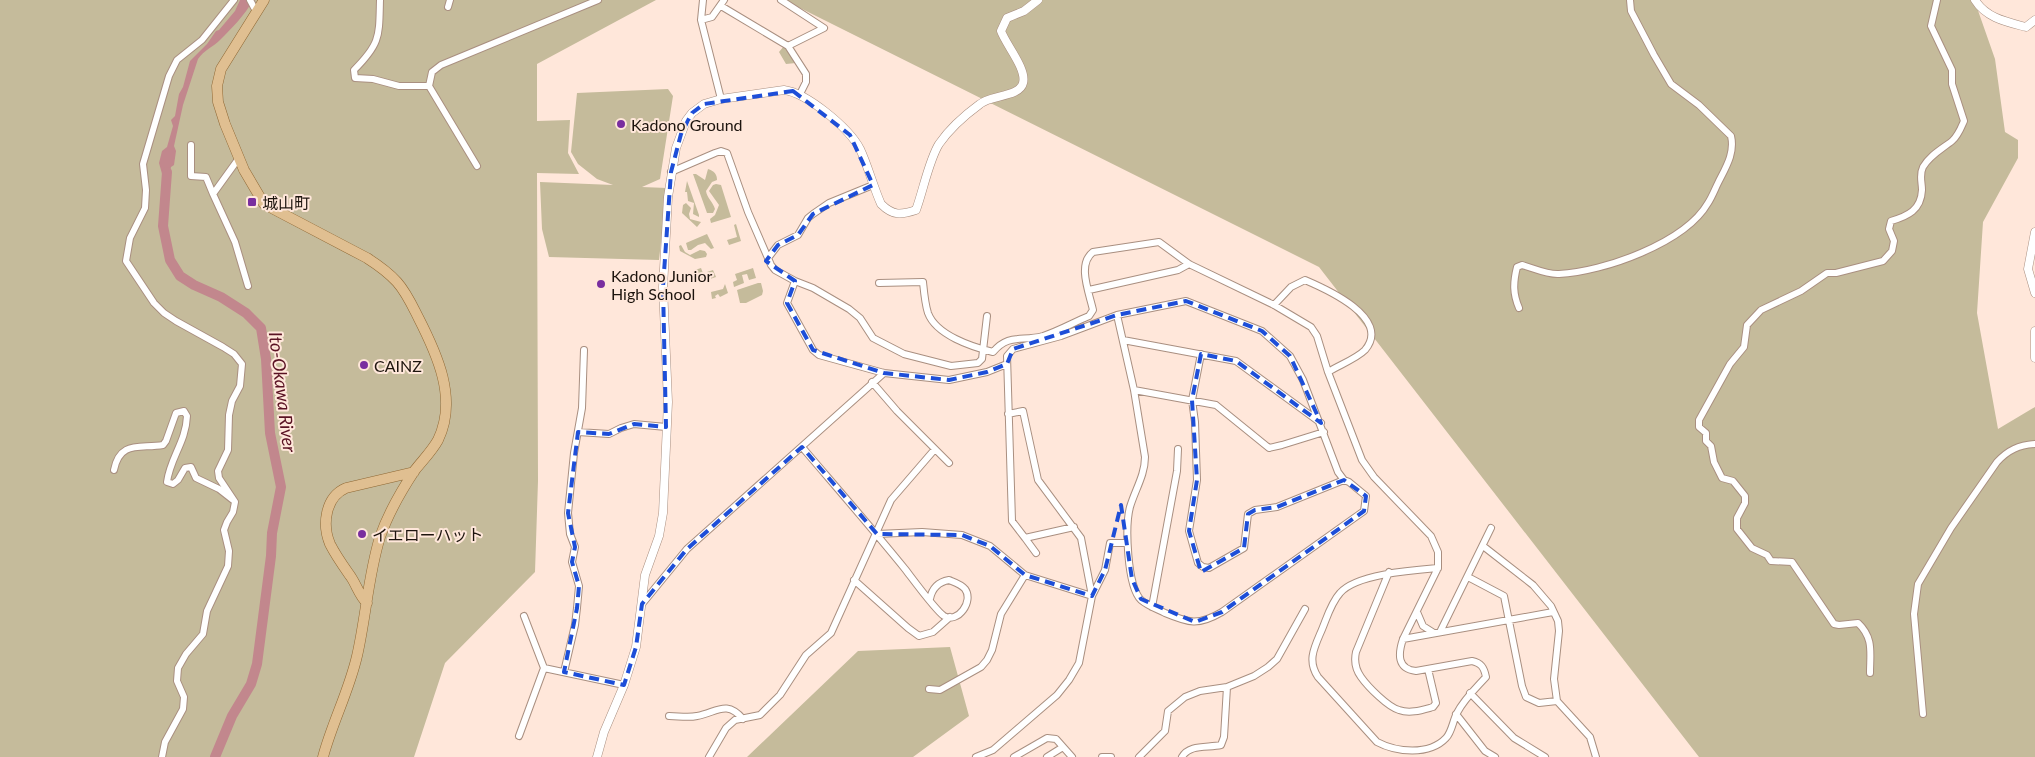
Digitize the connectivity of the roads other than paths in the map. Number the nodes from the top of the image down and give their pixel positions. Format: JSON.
{"nodes":[{"id":1,"x":234,"y":0,"type":"edge"},
{"id":2,"x":250,"y":0,"type":"edge"},
{"id":3,"x":264,"y":0,"type":"edge"},
{"id":4,"x":380,"y":0,"type":"edge"},
{"id":5,"x":598,"y":0,"type":"edge"},
{"id":6,"x":703,"y":0,"type":"edge"},
{"id":7,"x":781,"y":0,"type":"edge"},
{"id":8,"x":1038,"y":0,"type":"edge"},
{"id":9,"x":1630,"y":0,"type":"edge"},
{"id":10,"x":1937,"y":0,"type":"edge"},
{"id":11,"x":1975,"y":0,"type":"edge"},
{"id":12,"x":722,"y":3,"type":"edge"},
{"id":13,"x":257,"y":13,"type":"junction"},
{"id":14,"x":702,"y":20,"type":"junction"},
{"id":15,"x":2035,"y":20,"type":"edge"},
{"id":16,"x":788,"y":46,"type":"junction"},
{"id":17,"x":429,"y":86,"type":"junction"},
{"id":18,"x":800,"y":94,"type":"junction"},
{"id":19,"x":721,"y":99,"type":"junction"},
{"id":20,"x":191,"y":144,"type":"dead end"},
{"id":21,"x":239,"y":158,"type":"junction"},
{"id":22,"x":477,"y":166,"type":"dead end"},
{"id":23,"x":671,"y":172,"type":"junction"},
{"id":24,"x":873,"y":184,"type":"junction"},
{"id":25,"x":213,"y":194,"type":"junction"},
{"id":26,"x":2035,"y":232,"type":"edge"},
{"id":27,"x":768,"y":258,"type":"junction"},
{"id":28,"x":1189,"y":264,"type":"junction"},
{"id":29,"x":795,"y":281,"type":"junction"},
{"id":30,"x":879,"y":283,"type":"dead end"},
{"id":31,"x":248,"y":286,"type":"dead end"},
{"id":32,"x":1089,"y":290,"type":"junction"},
{"id":33,"x":2035,"y":293,"type":"edge"},
{"id":34,"x":1274,"y":305,"type":"junction"},
{"id":35,"x":1519,"y":308,"type":"dead end"},
{"id":36,"x":1117,"y":315,"type":"junction"},
{"id":37,"x":987,"y":316,"type":"dead end"},
{"id":38,"x":2035,"y":332,"type":"edge"},
{"id":39,"x":1123,"y":340,"type":"junction"},
{"id":40,"x":584,"y":350,"type":"dead end"},
{"id":41,"x":983,"y":350,"type":"junction"},
{"id":42,"x":1201,"y":354,"type":"junction"},
{"id":43,"x":2035,"y":358,"type":"edge"},
{"id":44,"x":1007,"y":364,"type":"junction"},
{"id":45,"x":1328,"y":372,"type":"junction"},
{"id":46,"x":884,"y":373,"type":"junction"},
{"id":47,"x":872,"y":382,"type":"junction"},
{"id":48,"x":1134,"y":390,"type":"junction"},
{"id":49,"x":1192,"y":400,"type":"junction"},
{"id":50,"x":1008,"y":414,"type":"junction"},
{"id":51,"x":1321,"y":424,"type":"junction"},
{"id":52,"x":666,"y":427,"type":"junction"},
{"id":53,"x":578,"y":432,"type":"junction"},
{"id":54,"x":1324,"y":432,"type":"junction"},
{"id":55,"x":2035,"y":444,"type":"edge"},
{"id":56,"x":802,"y":447,"type":"junction"},
{"id":57,"x":1178,"y":448,"type":"dead end"},
{"id":58,"x":934,"y":449,"type":"junction"},
{"id":59,"x":949,"y":463,"type":"dead end"},
{"id":60,"x":114,"y":470,"type":"dead end"},
{"id":61,"x":414,"y":472,"type":"junction"},
{"id":62,"x":1344,"y":480,"type":"junction"},
{"id":63,"x":235,"y":502,"type":"junction"},
{"id":64,"x":1074,"y":527,"type":"junction"},
{"id":65,"x":1491,"y":528,"type":"dead end"},
{"id":66,"x":877,"y":534,"type":"junction"},
{"id":67,"x":1025,"y":538,"type":"junction"},
{"id":68,"x":1127,"y":543,"type":"junction"},
{"id":69,"x":1483,"y":546,"type":"junction"},
{"id":70,"x":1036,"y":553,"type":"dead end"},
{"id":71,"x":1438,"y":568,"type":"junction"},
{"id":72,"x":1389,"y":572,"type":"junction"},
{"id":73,"x":1025,"y":574,"type":"junction"},
{"id":74,"x":1468,"y":577,"type":"junction"},
{"id":75,"x":854,"y":580,"type":"junction"},
{"id":76,"x":1092,"y":596,"type":"junction"},
{"id":77,"x":930,"y":599,"type":"junction"},
{"id":78,"x":367,"y":603,"type":"junction"},
{"id":79,"x":642,"y":604,"type":"junction"},
{"id":80,"x":1152,"y":607,"type":"junction"},
{"id":81,"x":1305,"y":609,"type":"dead end"},
{"id":82,"x":1417,"y":612,"type":"junction"},
{"id":83,"x":1553,"y":612,"type":"junction"},
{"id":84,"x":524,"y":616,"type":"dead end"},
{"id":85,"x":950,"y":618,"type":"junction"},
{"id":86,"x":1508,"y":621,"type":"junction"},
{"id":87,"x":1437,"y":632,"type":"junction"},
{"id":88,"x":1403,"y":639,"type":"junction"},
{"id":89,"x":544,"y":668,"type":"junction"},
{"id":90,"x":1428,"y":669,"type":"junction"},
{"id":91,"x":564,"y":672,"type":"junction"},
{"id":92,"x":1870,"y":673,"type":"dead end"},
{"id":93,"x":624,"y":685,"type":"junction"},
{"id":94,"x":1227,"y":688,"type":"junction"},
{"id":95,"x":929,"y":689,"type":"dead end"},
{"id":96,"x":1470,"y":693,"type":"junction"},
{"id":97,"x":1557,"y":701,"type":"junction"},
{"id":98,"x":1456,"y":714,"type":"junction"},
{"id":99,"x":1923,"y":714,"type":"dead end"},
{"id":100,"x":669,"y":716,"type":"dead end"},
{"id":101,"x":743,"y":719,"type":"junction"},
{"id":102,"x":520,"y":736,"type":"dead end"},
{"id":103,"x":1063,"y":747,"type":"junction"},
{"id":104,"x":1484,"y":754,"type":"edge"},
{"id":105,"x":162,"y":757,"type":"edge"},
{"id":106,"x":323,"y":757,"type":"edge"},
{"id":107,"x":597,"y":757,"type":"edge"},
{"id":108,"x":709,"y":757,"type":"edge"},
{"id":109,"x":976,"y":757,"type":"edge"},
{"id":110,"x":1014,"y":757,"type":"edge"},
{"id":111,"x":1047,"y":757,"type":"edge"},
{"id":112,"x":1072,"y":757,"type":"edge"},
{"id":113,"x":1102,"y":757,"type":"edge"},
{"id":114,"x":1111,"y":757,"type":"edge"},
{"id":115,"x":1139,"y":757,"type":"edge"},
{"id":116,"x":1182,"y":757,"type":"edge"},
{"id":117,"x":1495,"y":757,"type":"edge"},
{"id":118,"x":1545,"y":757,"type":"edge"},
{"id":119,"x":1596,"y":757,"type":"edge"}],
"edges":[{"from":1,"to":63,"type":"street"},
{"from":2,"to":13,"type":"street"},
{"from":3,"to":13,"type":"main road"},
{"from":4,"to":17,"type":"street"},
{"from":5,"to":17,"type":"street"},
{"from":6,"to":14,"type":"street"},
{"from":7,"to":16,"type":"street"},
{"from":8,"to":24,"type":"street"},
{"from":9,"to":35,"type":"street"},
{"from":10,"to":92,"type":"street"},
{"from":11,"to":15,"type":"street"},
{"from":12,"to":14,"type":"street"},
{"from":12,"to":16,"type":"street"},
{"from":13,"to":21,"type":"main road"},
{"from":14,"to":19,"type":"street"},
{"from":16,"to":18,"type":"street"},
{"from":17,"to":22,"type":"street"},
{"from":18,"to":19,"type":"street"},
{"from":18,"to":24,"type":"street"},
{"from":19,"to":23,"type":"street"},
{"from":20,"to":25,"type":"street"},
{"from":21,"to":25,"type":"street"},
{"from":21,"to":61,"type":"main road"},
{"from":23,"to":27,"type":"street"},
{"from":23,"to":52,"type":"street"},
{"from":24,"to":27,"type":"street"},
{"from":25,"to":31,"type":"street"},
{"from":26,"to":33,"type":"street"},
{"from":27,"to":29,"type":"street"},
{"from":28,"to":32,"type":"street"},
{"from":28,"to":32,"type":"street"},
{"from":28,"to":34,"type":"street"},
{"from":29,"to":41,"type":"street"},
{"from":29,"to":46,"type":"street"},
{"from":30,"to":41,"type":"street"},
{"from":32,"to":41,"type":"street"},
{"from":34,"to":45,"type":"street"},
{"from":34,"to":45,"type":"street"},
{"from":36,"to":39,"type":"street"},
{"from":36,"to":44,"type":"street"},
{"from":36,"to":51,"type":"street"},
{"from":37,"to":41,"type":"street"},
{"from":38,"to":43,"type":"street"},
{"from":39,"to":42,"type":"street"},
{"from":39,"to":48,"type":"street"},
{"from":40,"to":53,"type":"street"},
{"from":42,"to":49,"type":"street"},
{"from":42,"to":51,"type":"street"},
{"from":44,"to":46,"type":"street"},
{"from":44,"to":50,"type":"street"},
{"from":45,"to":71,"type":"street"},
{"from":46,"to":47,"type":"street"},
{"from":47,"to":56,"type":"street"},
{"from":47,"to":58,"type":"street"},
{"from":48,"to":49,"type":"street"},
{"from":48,"to":68,"type":"street"},
{"from":49,"to":54,"type":"street"},
{"from":49,"to":62,"type":"street"},
{"from":50,"to":64,"type":"street"},
{"from":50,"to":67,"type":"street"},
{"from":51,"to":54,"type":"street"},
{"from":52,"to":53,"type":"street"},
{"from":52,"to":79,"type":"street"},
{"from":53,"to":91,"type":"street"},
{"from":54,"to":62,"type":"street"},
{"from":55,"to":99,"type":"street"},
{"from":56,"to":66,"type":"street"},
{"from":56,"to":79,"type":"street"},
{"from":57,"to":80,"type":"street"},
{"from":58,"to":59,"type":"street"},
{"from":58,"to":66,"type":"street"},
{"from":60,"to":63,"type":"street"},
{"from":61,"to":78,"type":"main road"},
{"from":61,"to":78,"type":"main road"},
{"from":62,"to":80,"type":"street"},
{"from":63,"to":105,"type":"street"},
{"from":64,"to":67,"type":"street"},
{"from":64,"to":76,"type":"street"},
{"from":65,"to":69,"type":"street"},
{"from":66,"to":73,"type":"street"},
{"from":66,"to":75,"type":"street"},
{"from":66,"to":77,"type":"street"},
{"from":67,"to":70,"type":"street"},
{"from":68,"to":76,"type":"street"},
{"from":68,"to":80,"type":"street"},
{"from":69,"to":74,"type":"street"},
{"from":69,"to":83,"type":"street"},
{"from":71,"to":72,"type":"street"},
{"from":71,"to":82,"type":"street"},
{"from":72,"to":90,"type":"street"},
{"from":72,"to":98,"type":"street"},
{"from":73,"to":76,"type":"street"},
{"from":73,"to":95,"type":"street"},
{"from":74,"to":86,"type":"street"},
{"from":74,"to":87,"type":"street"},
{"from":75,"to":85,"type":"street"},
{"from":75,"to":101,"type":"street"},
{"from":76,"to":109,"type":"street"},
{"from":77,"to":85,"type":"street"},
{"from":77,"to":85,"type":"street"},
{"from":78,"to":106,"type":"main road"},
{"from":79,"to":93,"type":"street"},
{"from":81,"to":94,"type":"street"},
{"from":82,"to":87,"type":"street"},
{"from":82,"to":88,"type":"street"},
{"from":83,"to":86,"type":"street"},
{"from":83,"to":97,"type":"street"},
{"from":84,"to":89,"type":"street"},
{"from":86,"to":87,"type":"street"},
{"from":86,"to":97,"type":"street"},
{"from":87,"to":88,"type":"street"},
{"from":88,"to":90,"type":"street"},
{"from":89,"to":91,"type":"street"},
{"from":89,"to":102,"type":"street"},
{"from":90,"to":96,"type":"street"},
{"from":91,"to":93,"type":"street"},
{"from":93,"to":107,"type":"street"},
{"from":94,"to":115,"type":"street"},
{"from":94,"to":116,"type":"street"},
{"from":96,"to":98,"type":"street"},
{"from":96,"to":118,"type":"street"},
{"from":97,"to":119,"type":"street"},
{"from":98,"to":104,"type":"street"},
{"from":100,"to":101,"type":"street"},
{"from":101,"to":108,"type":"street"},
{"from":103,"to":110,"type":"street"},
{"from":103,"to":111,"type":"street"},
{"from":103,"to":112,"type":"street"},
{"from":104,"to":117,"type":"street"},
{"from":113,"to":114,"type":"street"}]}
